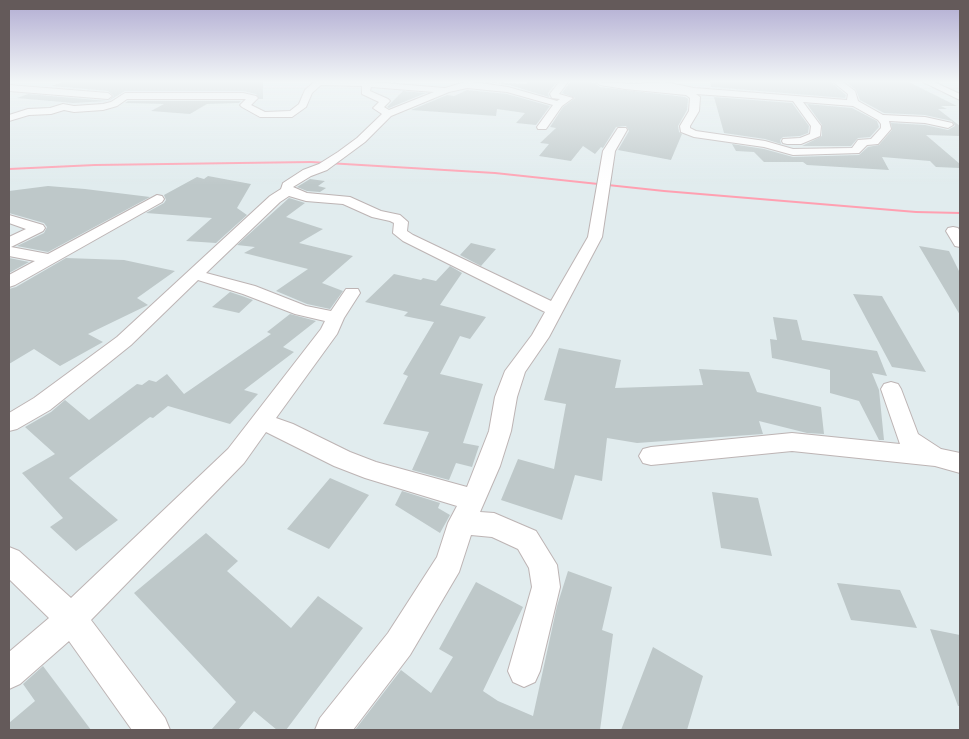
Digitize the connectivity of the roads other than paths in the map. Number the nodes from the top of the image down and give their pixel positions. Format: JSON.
{"nodes":[{"id":1,"x":385,"y":116,"type":"edge"},
{"id":2,"x":550,"y":116,"type":"edge"},
{"id":3,"x":691,"y":116,"type":"edge"},
{"id":4,"x":809,"y":116,"type":"edge"},
{"id":5,"x":878,"y":116,"type":"edge"},
{"id":6,"x":881,"y":118,"type":"junction"},
{"id":7,"x":948,"y":125,"type":"dead end"},
{"id":8,"x":542,"y":127,"type":"dead end"},
{"id":9,"x":622,"y":130,"type":"dead end"},
{"id":10,"x":724,"y":138,"type":"junction"},
{"id":11,"x":286,"y":191,"type":"junction"},
{"id":12,"x":157,"y":199,"type":"dead end"},
{"id":13,"x":9,"y":219,"type":"edge"},
{"id":14,"x":9,"y":243,"type":"edge"},
{"id":15,"x":9,"y":251,"type":"edge"},
{"id":16,"x":49,"y":259,"type":"junction"},
{"id":17,"x":197,"y":275,"type":"junction"},
{"id":18,"x":9,"y":282,"type":"edge"},
{"id":19,"x":352,"y":293,"type":"dead end"},
{"id":20,"x":555,"y":310,"type":"junction"},
{"id":21,"x":335,"y":318,"type":"junction"},
{"id":22,"x":891,"y":389,"type":"dead end"},
{"id":23,"x":262,"y":422,"type":"junction"},
{"id":24,"x":9,"y":423,"type":"edge"},
{"id":25,"x":651,"y":456,"type":"dead end"},
{"id":26,"x":934,"y":458,"type":"junction"},
{"id":27,"x":960,"y":463,"type":"edge"},
{"id":28,"x":468,"y":512,"type":"junction"},
{"id":29,"x":9,"y":560,"type":"edge"},
{"id":30,"x":71,"y":619,"type":"junction"},
{"id":31,"x":524,"y":671,"type":"dead end"},
{"id":32,"x":9,"y":673,"type":"edge"},
{"id":33,"x":153,"y":730,"type":"edge"},
{"id":34,"x":332,"y":730,"type":"edge"}],
"edges":[{"from":1,"to":11,"type":"street"},
{"from":2,"to":8,"type":"street"},
{"from":3,"to":10,"type":"street"},
{"from":4,"to":10,"type":"street"},
{"from":5,"to":6,"type":"street"},
{"from":6,"to":7,"type":"street"},
{"from":6,"to":10,"type":"street"},
{"from":9,"to":20,"type":"street"},
{"from":11,"to":17,"type":"street"},
{"from":11,"to":20,"type":"street"},
{"from":12,"to":16,"type":"street"},
{"from":13,"to":14,"type":"street"},
{"from":15,"to":16,"type":"street"},
{"from":16,"to":18,"type":"street"},
{"from":17,"to":21,"type":"street"},
{"from":17,"to":24,"type":"street"},
{"from":19,"to":21,"type":"street"},
{"from":20,"to":28,"type":"street"},
{"from":21,"to":23,"type":"street"},
{"from":22,"to":26,"type":"street"},
{"from":23,"to":28,"type":"street"},
{"from":23,"to":30,"type":"street"},
{"from":25,"to":26,"type":"street"},
{"from":26,"to":27,"type":"street"},
{"from":28,"to":31,"type":"street"},
{"from":28,"to":34,"type":"street"},
{"from":29,"to":30,"type":"street"},
{"from":30,"to":32,"type":"street"},
{"from":30,"to":33,"type":"street"}]}
